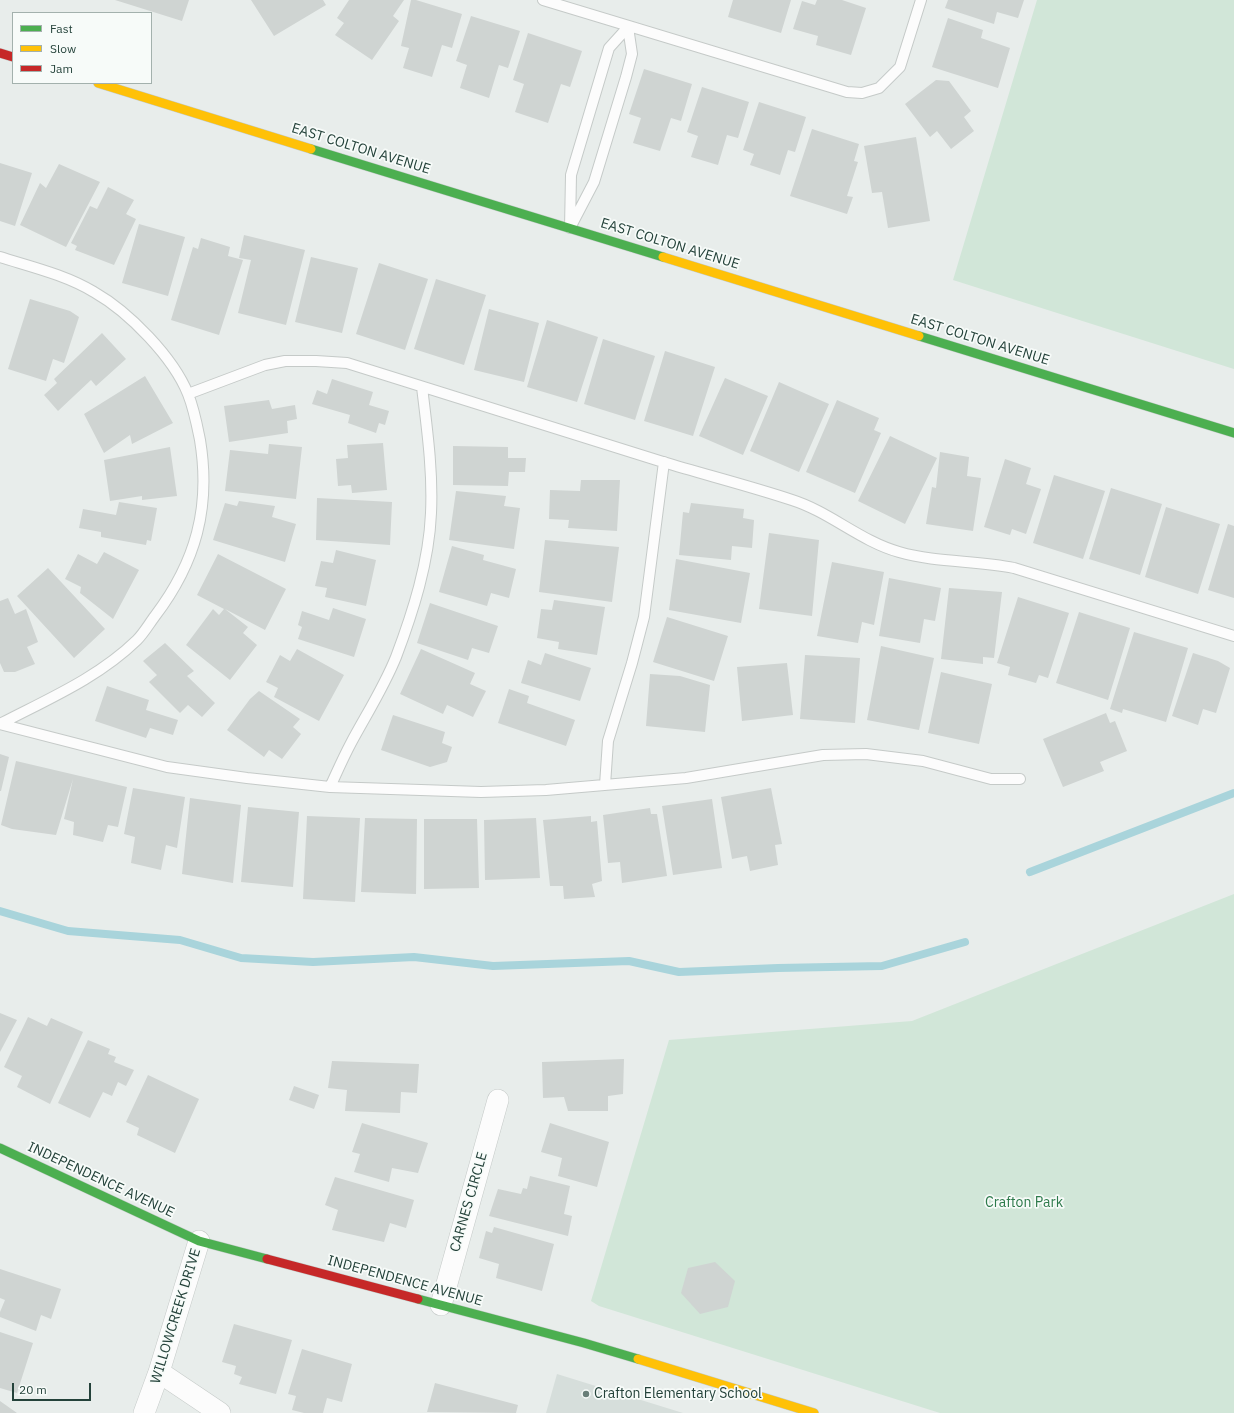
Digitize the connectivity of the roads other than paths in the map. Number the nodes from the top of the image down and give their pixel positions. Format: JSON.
{"nodes":[{"id":1,"x":543,"y":0,"type":"edge"},
{"id":2,"x":921,"y":0,"type":"edge"},
{"id":3,"x":628,"y":27,"type":"junction"},
{"id":4,"x":0,"y":53,"type":"edge"},
{"id":5,"x":12,"y":57,"type":"edge"},
{"id":6,"x":101,"y":84,"type":"edge"},
{"id":7,"x":570,"y":228,"type":"junction"},
{"id":8,"x":0,"y":257,"type":"edge"},
{"id":9,"x":422,"y":386,"type":"junction"},
{"id":10,"x":188,"y":394,"type":"junction"},
{"id":11,"x":1234,"y":433,"type":"edge"},
{"id":12,"x":664,"y":462,"type":"junction"},
{"id":13,"x":1234,"y":636,"type":"edge"},
{"id":14,"x":0,"y":724,"type":"edge"},
{"id":15,"x":1020,"y":778,"type":"dead end"},
{"id":16,"x":605,"y":785,"type":"junction"},
{"id":17,"x":330,"y":787,"type":"junction"},
{"id":18,"x":498,"y":1100,"type":"dead end"},
{"id":19,"x":0,"y":1148,"type":"edge"},
{"id":20,"x":199,"y":1241,"type":"junction"},
{"id":21,"x":441,"y":1306,"type":"junction"},
{"id":22,"x":159,"y":1372,"type":"junction"},
{"id":23,"x":144,"y":1413,"type":"edge"},
{"id":24,"x":220,"y":1413,"type":"edge"},
{"id":25,"x":814,"y":1413,"type":"edge"}],
"edges":[{"from":1,"to":3,"type":"lane"},
{"from":2,"to":3,"type":"lane"},
{"from":3,"to":7,"type":"lane"},
{"from":3,"to":7,"type":"lane"},
{"from":4,"to":5,"type":"street"},
{"from":6,"to":7,"type":"street","name":"EAST COLTON AVENUE"},
{"from":7,"to":11,"type":"street","name":"EAST COLTON AVENUE"},
{"from":8,"to":10,"type":"lane"},
{"from":9,"to":10,"type":"lane"},
{"from":9,"to":12,"type":"lane"},
{"from":9,"to":17,"type":"lane"},
{"from":10,"to":14,"type":"lane"},
{"from":12,"to":13,"type":"lane"},
{"from":12,"to":16,"type":"lane"},
{"from":14,"to":17,"type":"lane"},
{"from":15,"to":16,"type":"lane"},
{"from":16,"to":17,"type":"lane"},
{"from":18,"to":21,"type":"street","name":"CARNES CIRCLE"},
{"from":19,"to":20,"type":"street","name":"INDEPENDENCE AVENUE"},
{"from":20,"to":21,"type":"street","name":"INDEPENDENCE AVENUE"},
{"from":20,"to":22,"type":"street","name":"WILLOWCREEK DRIVE"},
{"from":21,"to":25,"type":"street","name":"INDEPENDENCE AVENUE"},
{"from":22,"to":23,"type":"street","name":"WILLOWCREEK DRIVE"},
{"from":22,"to":24,"type":"street"}]}
